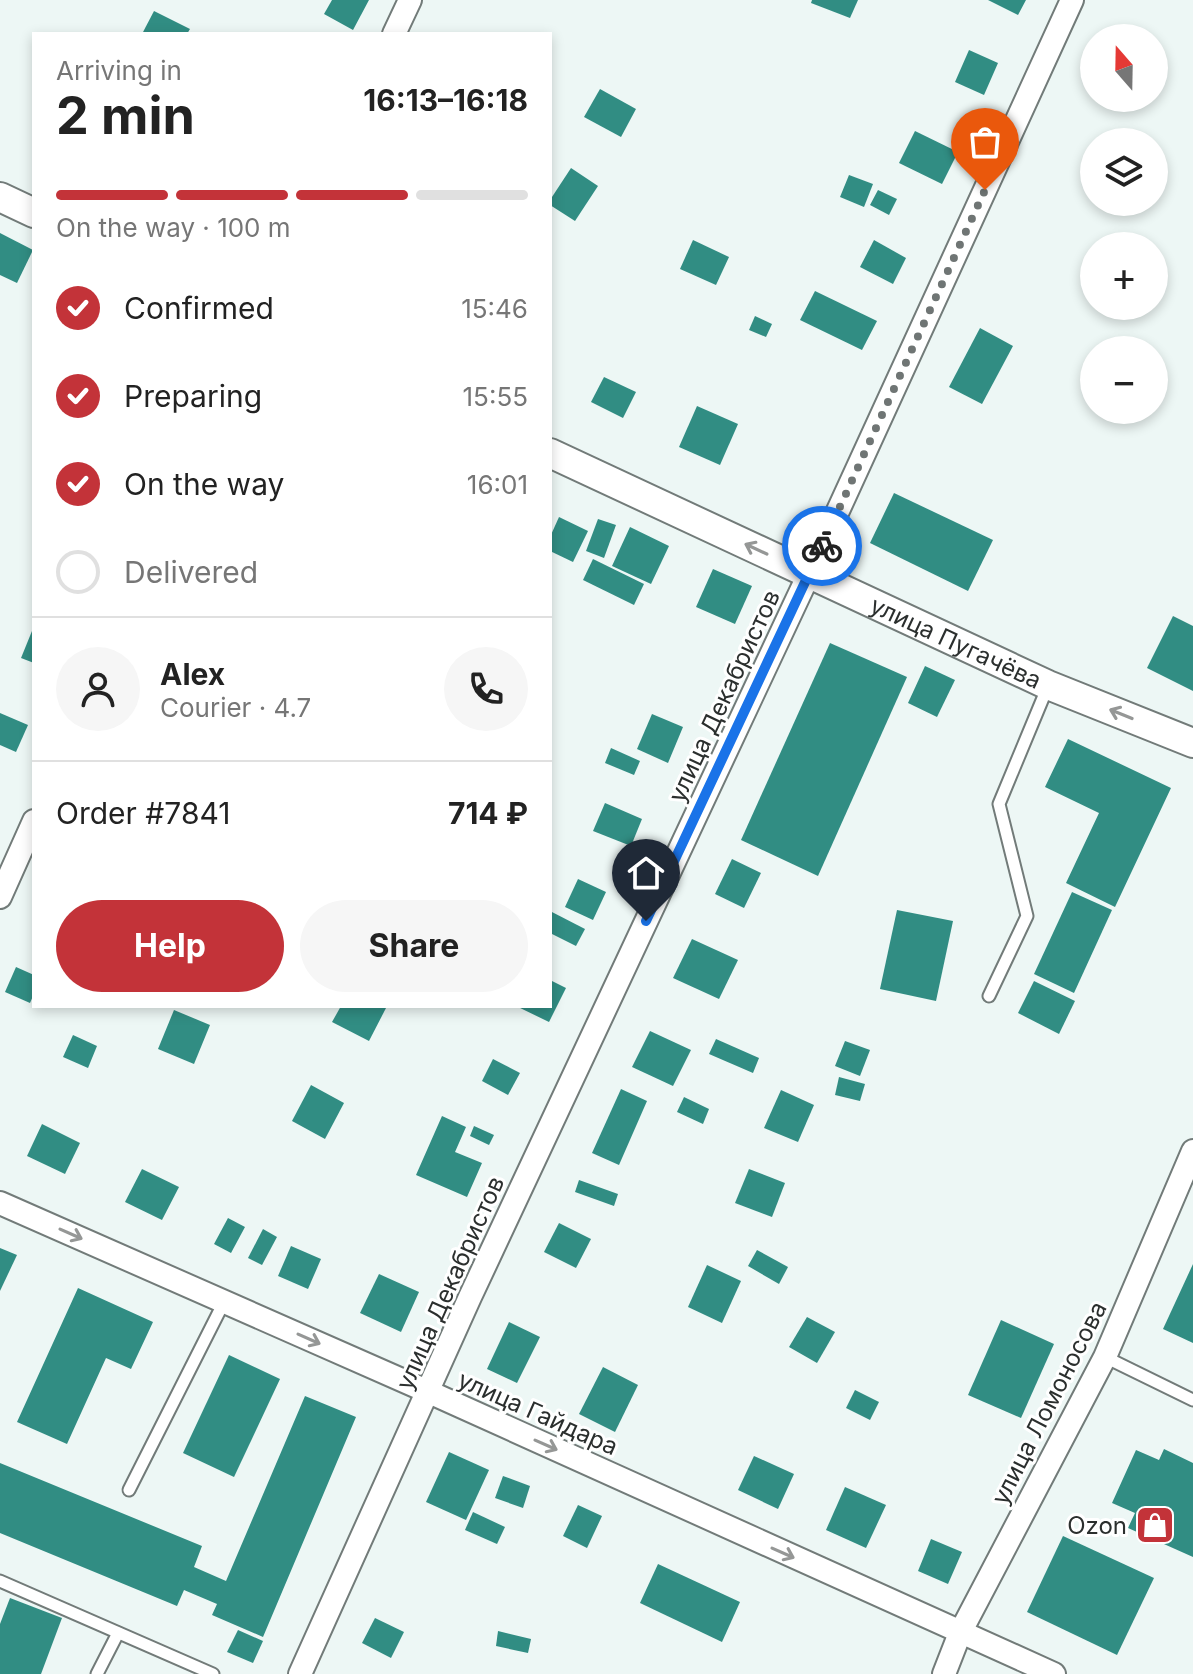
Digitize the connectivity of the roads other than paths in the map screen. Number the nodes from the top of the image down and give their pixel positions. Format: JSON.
{"nodes":[{"id":1,"x":410,"y":0,"type":"edge"},
{"id":2,"x":1072,"y":0,"type":"edge"},
{"id":3,"x":395,"y":32,"type":"edge"},
{"id":4,"x":0,"y":197,"type":"edge"},
{"id":5,"x":32,"y":212,"type":"edge"},
{"id":6,"x":552,"y":454,"type":"edge"},
{"id":7,"x":809,"y":574,"type":"junction"},
{"id":8,"x":1048,"y":685,"type":"junction"},
{"id":9,"x":1193,"y":743,"type":"edge"},
{"id":10,"x":32,"y":825,"type":"edge"},
{"id":11,"x":0,"y":897,"type":"edge"},
{"id":12,"x":989,"y":996,"type":"dead end"},
{"id":13,"x":1193,"y":1151,"type":"edge"},
{"id":14,"x":0,"y":1203,"type":"edge"},
{"id":15,"x":224,"y":1302,"type":"junction"},
{"id":16,"x":1105,"y":1357,"type":"junction"},
{"id":17,"x":429,"y":1392,"type":"junction"},
{"id":18,"x":1193,"y":1400,"type":"edge"},
{"id":19,"x":129,"y":1490,"type":"dead end"},
{"id":20,"x":0,"y":1581,"type":"edge"},
{"id":21,"x":118,"y":1633,"type":"junction"},
{"id":22,"x":960,"y":1633,"type":"junction"},
{"id":23,"x":97,"y":1674,"type":"edge"},
{"id":24,"x":213,"y":1674,"type":"edge"},
{"id":25,"x":300,"y":1674,"type":"edge"},
{"id":26,"x":944,"y":1674,"type":"edge"},
{"id":27,"x":1054,"y":1674,"type":"edge"}],
"edges":[{"from":1,"to":3,"type":"street"},
{"from":2,"to":7,"type":"street","name":"улица Декабристов"},
{"from":4,"to":5,"type":"street"},
{"from":7,"to":6,"type":"street","name":"улица Пугачёва","one_way":true},
{"from":7,"to":8,"type":"street","name":"улица Пугачёва"},
{"from":7,"to":17,"type":"street","name":"улица Декабристов"},
{"from":9,"to":8,"type":"street","name":"улица Пугачёва","one_way":true},
{"from":8,"to":12,"type":"lane"},
{"from":10,"to":11,"type":"street"},
{"from":13,"to":16,"type":"street","name":"улица Ломоносова"},
{"from":14,"to":15,"type":"street","name":"улица Гайдара","one_way":true},
{"from":15,"to":17,"type":"street","name":"улица Гайдара","one_way":true},
{"from":15,"to":19,"type":"lane"},
{"from":16,"to":18,"type":"lane"},
{"from":16,"to":22,"type":"street","name":"улица Ломоносова"},
{"from":17,"to":22,"type":"street","name":"улица Гайдара","one_way":true},
{"from":17,"to":25,"type":"street","name":"улица Декабристов"},
{"from":20,"to":21,"type":"lane"},
{"from":21,"to":23,"type":"lane"},
{"from":21,"to":24,"type":"lane"},
{"from":22,"to":26,"type":"street","name":"улица Ломоносова"},
{"from":22,"to":27,"type":"street","name":"улица Гайдара"}]}
